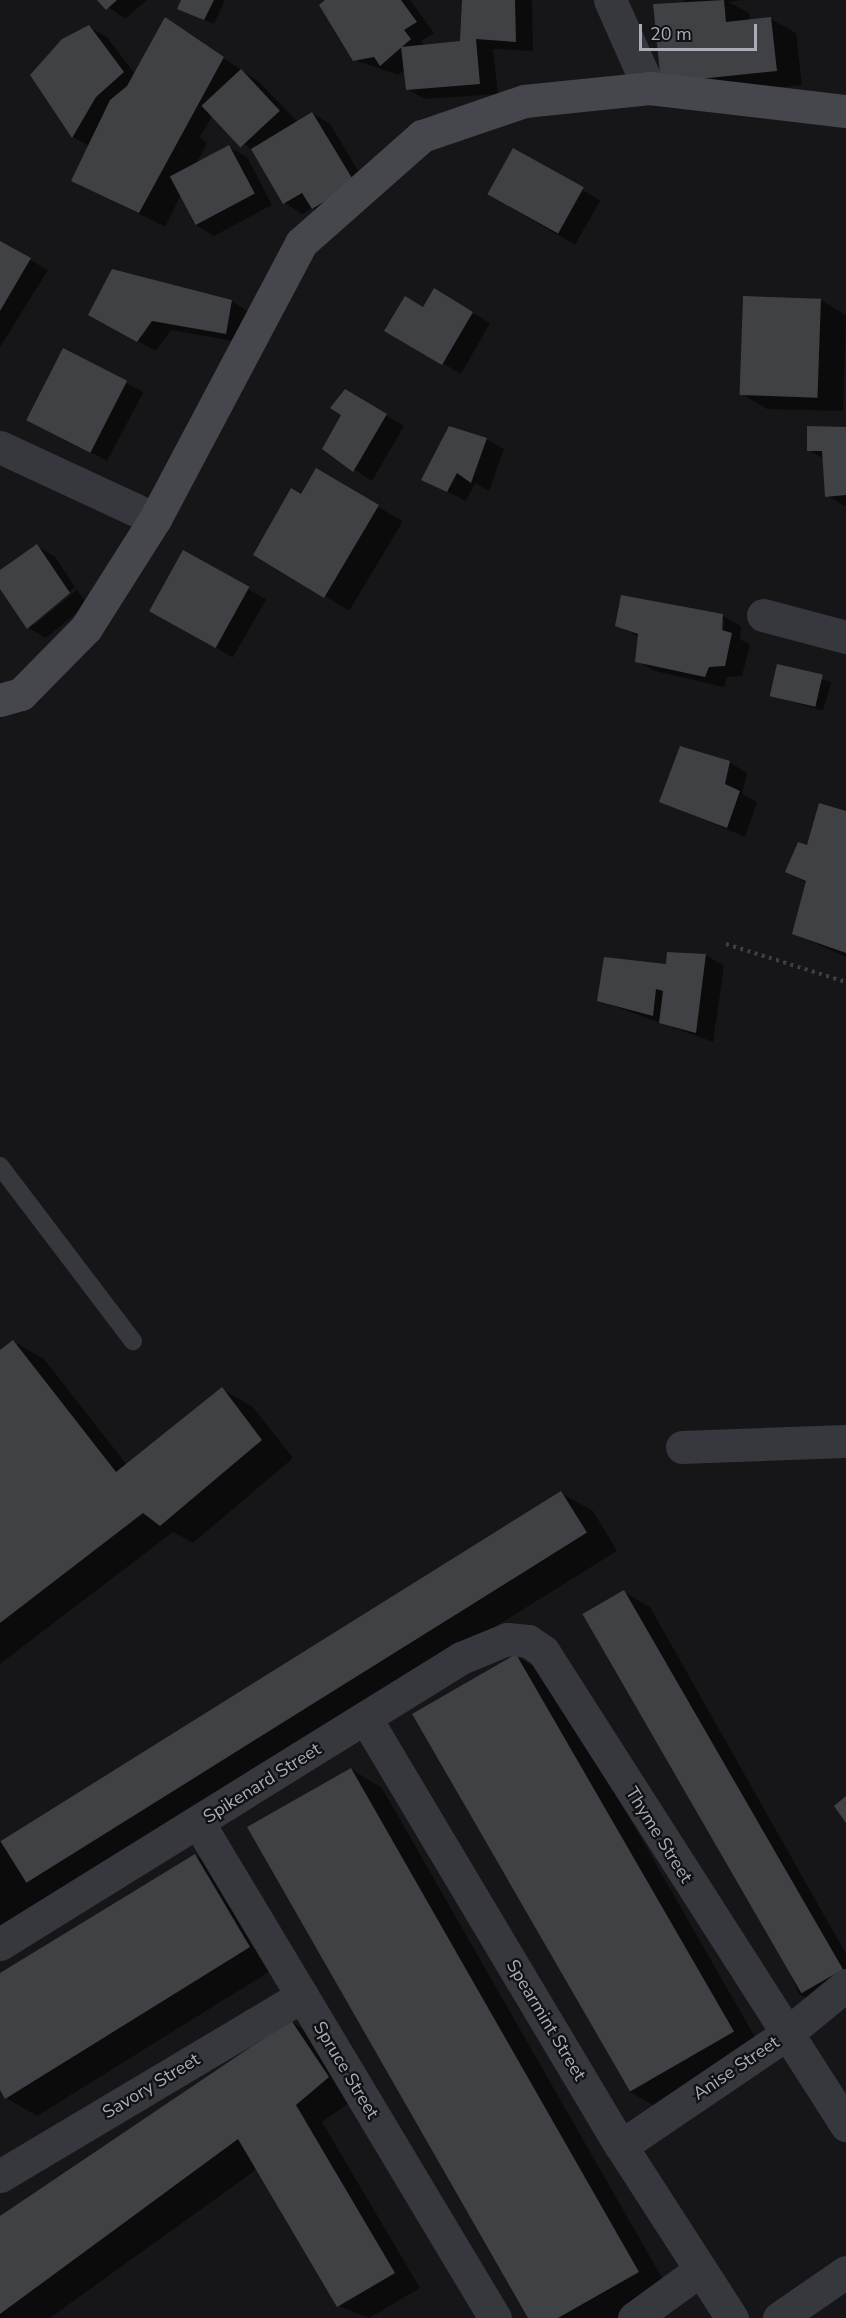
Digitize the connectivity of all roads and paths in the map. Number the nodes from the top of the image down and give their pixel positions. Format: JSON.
{"nodes":[{"id":1,"x":610,"y":0,"type":"edge"},
{"id":2,"x":649,"y":88,"type":"junction"},
{"id":3,"x":846,"y":111,"type":"edge"},
{"id":4,"x":0,"y":447,"type":"edge"},
{"id":5,"x":155,"y":519,"type":"junction"},
{"id":6,"x":763,"y":615,"type":"dead end"},
{"id":7,"x":846,"y":636,"type":"edge"},
{"id":8,"x":0,"y":700,"type":"edge"},
{"id":9,"x":726,"y":944,"type":"dead end"},
{"id":10,"x":846,"y":982,"type":"edge"},
{"id":11,"x":0,"y":1166,"type":"edge"},
{"id":12,"x":133,"y":1341,"type":"dead end"},
{"id":13,"x":846,"y":1441,"type":"edge"},
{"id":14,"x":682,"y":1447,"type":"dead end"},
{"id":15,"x":528,"y":1641,"type":"joint"},
{"id":16,"x":366,"y":1719,"type":"junction"},
{"id":17,"x":198,"y":1822,"type":"junction"},
{"id":18,"x":0,"y":1944,"type":"edge"},
{"id":19,"x":846,"y":1985,"type":"edge"},
{"id":20,"x":302,"y":1996,"type":"junction"},
{"id":21,"x":785,"y":2035,"type":"junction"},
{"id":22,"x":846,"y":2125,"type":"edge"},
{"id":23,"x":621,"y":2146,"type":"junction"},
{"id":24,"x":1,"y":2173,"type":"edge"},
{"id":25,"x":699,"y":2270,"type":"junction"},
{"id":26,"x":846,"y":2272,"type":"edge"},
{"id":27,"x":495,"y":2318,"type":"edge"},
{"id":28,"x":634,"y":2318,"type":"edge"},
{"id":29,"x":732,"y":2318,"type":"edge"},
{"id":30,"x":778,"y":2318,"type":"edge"}],
"edges":[{"from":1,"to":2,"type":"street"},
{"from":2,"to":3,"type":"street"},
{"from":2,"to":5,"type":"street"},
{"from":4,"to":5,"type":"street"},
{"from":5,"to":8,"type":"street"},
{"from":6,"to":7,"type":"street"},
{"from":9,"to":10,"type":"path"},
{"from":11,"to":12,"type":"lane"},
{"from":13,"to":14,"type":"street"},
{"from":15,"to":16,"type":"street","name":"Spikenard Street"},
{"from":15,"to":21,"type":"street","name":"Thyme Street"},
{"from":16,"to":17,"type":"street","name":"Spikenard Street"},
{"from":16,"to":23,"type":"street","name":"Spearmint Street"},
{"from":17,"to":18,"type":"street","name":"Spikenard Street"},
{"from":17,"to":20,"type":"street","name":"Spruce Street"},
{"from":19,"to":21,"type":"street","name":"Anise Street"},
{"from":20,"to":24,"type":"street","name":"Savory Street"},
{"from":20,"to":27,"type":"street","name":"Spruce Street"},
{"from":21,"to":22,"type":"street","name":"Thyme Street"},
{"from":21,"to":23,"type":"street","name":"Anise Street"},
{"from":23,"to":25,"type":"street","name":"Spearmint Street"},
{"from":25,"to":28,"type":"street"},
{"from":25,"to":29,"type":"street","name":"Spearmint Street"},
{"from":26,"to":30,"type":"street"}]}
